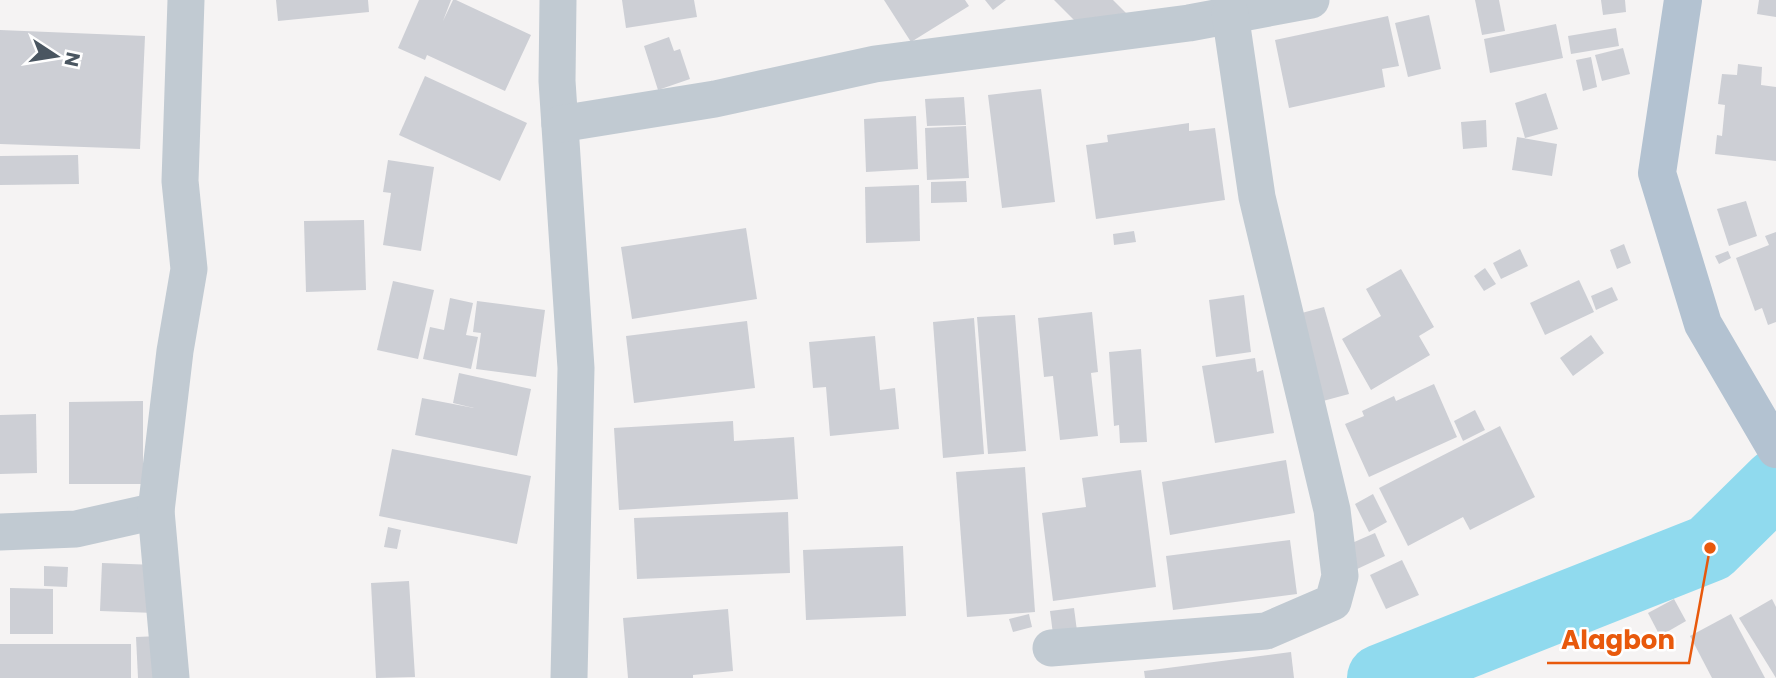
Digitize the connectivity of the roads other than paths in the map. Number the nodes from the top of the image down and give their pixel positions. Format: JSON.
{"nodes":[{"id":1,"x":186,"y":0,"type":"edge"},
{"id":2,"x":558,"y":0,"type":"edge"},
{"id":3,"x":1162,"y":0,"type":"edge"},
{"id":4,"x":1311,"y":0,"type":"edge"},
{"id":5,"x":1683,"y":0,"type":"edge"},
{"id":6,"x":1230,"y":13,"type":"junction"},
{"id":7,"x":1189,"y":23,"type":"junction"},
{"id":8,"x":561,"y":124,"type":"junction"},
{"id":9,"x":1776,"y":449,"type":"edge"},
{"id":10,"x":156,"y":511,"type":"junction"},
{"id":11,"x":0,"y":531,"type":"edge"},
{"id":12,"x":1051,"y":648,"type":"dead end"},
{"id":13,"x":171,"y":678,"type":"edge"},
{"id":14,"x":569,"y":678,"type":"edge"}],
"edges":[{"from":1,"to":10,"type":"street"},
{"from":2,"to":8,"type":"street"},
{"from":3,"to":7,"type":"street"},
{"from":4,"to":6,"type":"street"},
{"from":5,"to":9,"type":"main road"},
{"from":6,"to":7,"type":"street"},
{"from":6,"to":12,"type":"street"},
{"from":7,"to":8,"type":"street"},
{"from":8,"to":14,"type":"street"},
{"from":10,"to":11,"type":"street"},
{"from":10,"to":13,"type":"street"}]}
